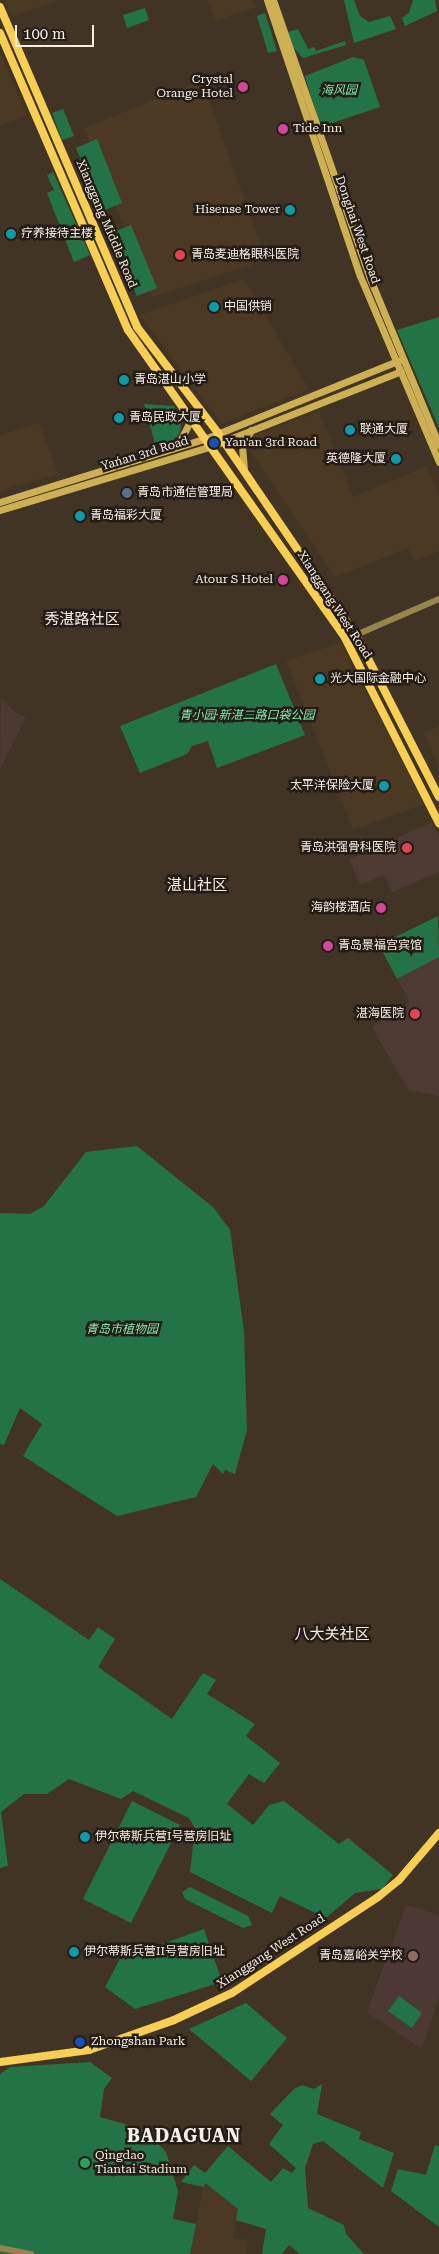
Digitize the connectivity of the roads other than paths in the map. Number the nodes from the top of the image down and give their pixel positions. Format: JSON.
{"nodes":[{"id":1,"x":267,"y":0,"type":"edge"},
{"id":2,"x":273,"y":0,"type":"edge"},
{"id":3,"x":0,"y":7,"type":"edge"},
{"id":4,"x":0,"y":33,"type":"edge"},
{"id":5,"x":402,"y":360,"type":"junction"},
{"id":6,"x":394,"y":363,"type":"junction"},
{"id":7,"x":402,"y":371,"type":"junction"},
{"id":8,"x":187,"y":410,"type":"junction"},
{"id":9,"x":251,"y":428,"type":"junction"},
{"id":10,"x":218,"y":433,"type":"junction"},
{"id":11,"x":207,"y":438,"type":"junction"},
{"id":12,"x":224,"y":441,"type":"junction"},
{"id":13,"x":439,"y":445,"type":"edge"},
{"id":14,"x":212,"y":446,"type":"junction"},
{"id":15,"x":176,"y":448,"type":"junction"},
{"id":16,"x":439,"y":462,"type":"edge"},
{"id":17,"x":244,"y":469,"type":"junction"},
{"id":18,"x":0,"y":502,"type":"edge"},
{"id":19,"x":0,"y":510,"type":"edge"},
{"id":20,"x":439,"y":599,"type":"edge"},
{"id":21,"x":356,"y":635,"type":"junction"},
{"id":22,"x":439,"y":797,"type":"edge"},
{"id":23,"x":439,"y":823,"type":"edge"},
{"id":24,"x":439,"y":1833,"type":"edge"},
{"id":25,"x":0,"y":2062,"type":"edge"},
{"id":26,"x":0,"y":2248,"type":"edge"},
{"id":27,"x":31,"y":2254,"type":"edge"}],
"edges":[{"from":1,"to":6,"type":"main road","name":"Donghai West Road"},
{"from":2,"to":5,"type":"main road","name":"Donghai West Road"},
{"from":3,"to":10,"type":"main road","name":"Xianggang Middle Road"},
{"from":4,"to":8,"type":"main road","name":"Xianggang Middle Road"},
{"from":5,"to":6,"type":"main road","name":"Yan´an 3rd Road"},
{"from":5,"to":7,"type":"main road","name":"Donghai West Road"},
{"from":6,"to":7,"type":"main road","name":"Donghai West Road"},
{"from":6,"to":10,"type":"main road","name":"Yan´an 3rd Road"},
{"from":7,"to":9,"type":"main road","name":"Yan´an 3rd Road"},
{"from":7,"to":13,"type":"main road","name":"Donghai West Road"},
{"from":7,"to":16,"type":"main road","name":"Donghai West Road"},
{"from":8,"to":11,"type":"main road","name":"Xianggang Middle Road"},
{"from":8,"to":15,"type":"main road"},
{"from":9,"to":12,"type":"main road","name":"Yan´an 3rd Road"},
{"from":9,"to":17,"type":"main road"},
{"from":10,"to":11,"type":"main road","name":"Yan´an 3rd Road"},
{"from":10,"to":12,"type":"main road","name":"Xianggang West Road"},
{"from":11,"to":14,"type":"main road","name":"Xianggang West Road"},
{"from":11,"to":15,"type":"main road","name":"Yan´an 3rd Road"},
{"from":12,"to":14,"type":"main road","name":"Yan´an 3rd Road"},
{"from":12,"to":17,"type":"main road","name":"Xianggang West Road"},
{"from":14,"to":19,"type":"main road","name":"Yan´an 3rd Road"},
{"from":14,"to":23,"type":"main road","name":"Xianggang West Road"},
{"from":15,"to":18,"type":"main road","name":"Yan´an 3rd Road"},
{"from":17,"to":21,"type":"main road","name":"Xianggang West Road"},
{"from":20,"to":21,"type":"street"},
{"from":21,"to":22,"type":"main road","name":"Xianggang West Road"},
{"from":24,"to":25,"type":"main road","name":"Xianggang West Road"},
{"from":26,"to":27,"type":"street"}]}
